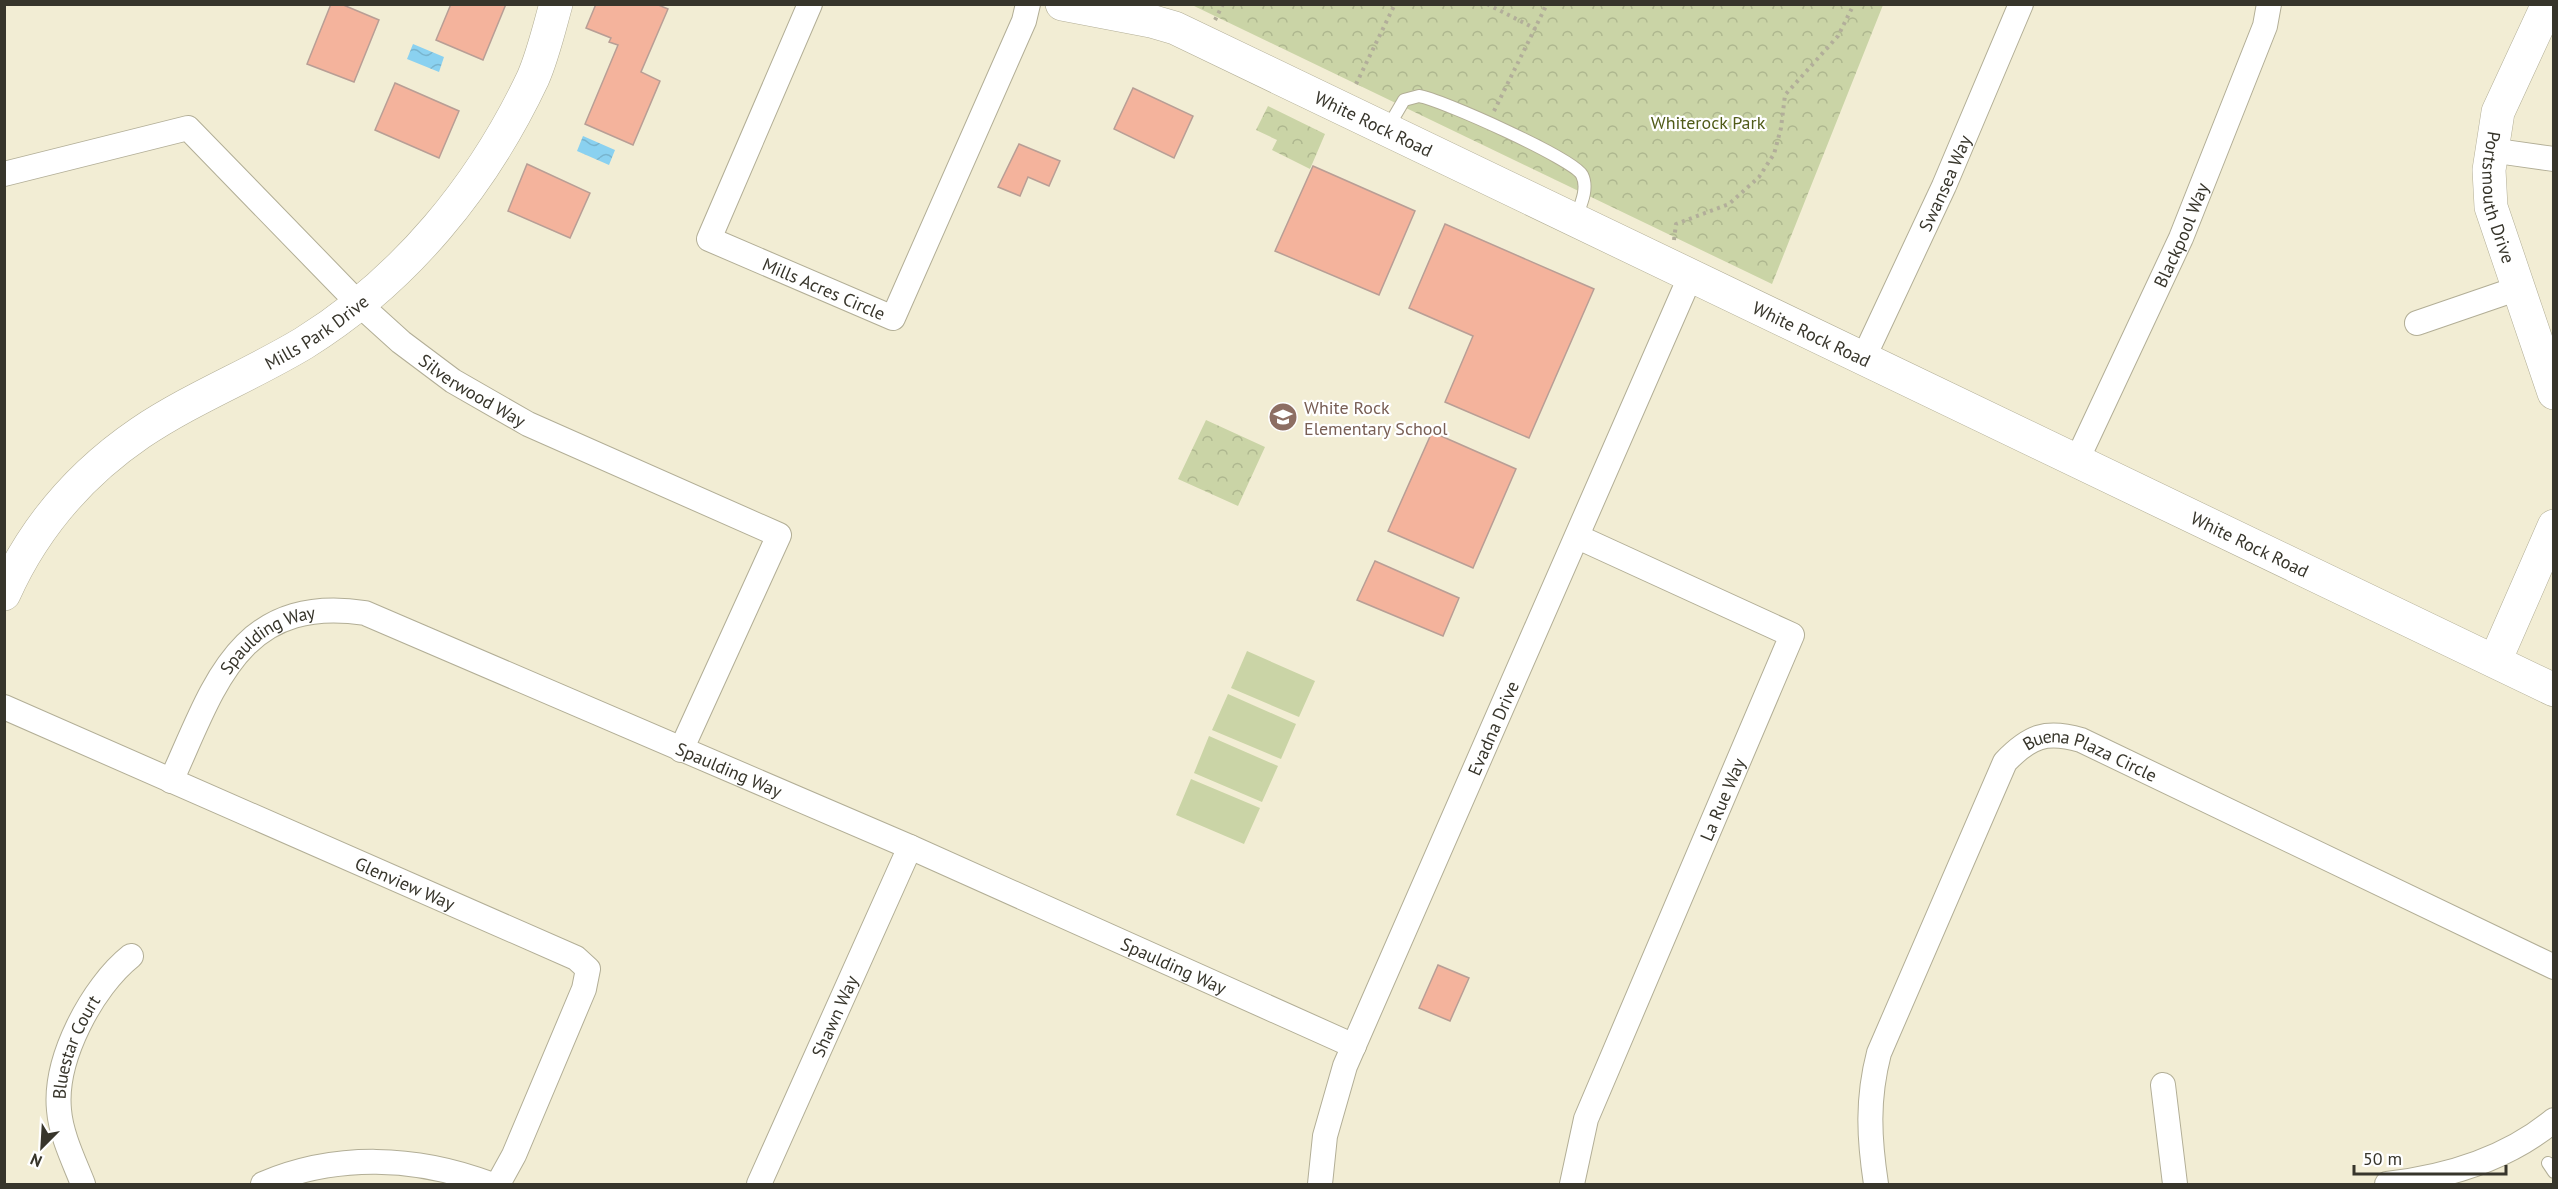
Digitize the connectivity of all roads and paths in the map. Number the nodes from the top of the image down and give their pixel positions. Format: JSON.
{"nodes":[{"id":1,"x":556,"y":4,"type":"edge"},
{"id":2,"x":810,"y":4,"type":"edge"},
{"id":3,"x":1028,"y":4,"type":"edge"},
{"id":4,"x":1062,"y":4,"type":"edge"},
{"id":5,"x":1223,"y":4,"type":"edge"},
{"id":6,"x":1395,"y":4,"type":"edge"},
{"id":7,"x":1487,"y":4,"type":"edge"},
{"id":8,"x":1547,"y":4,"type":"edge"},
{"id":9,"x":1854,"y":4,"type":"edge"},
{"id":10,"x":2020,"y":4,"type":"edge"},
{"id":11,"x":2269,"y":4,"type":"edge"},
{"id":12,"x":2548,"y":4,"type":"edge"},
{"id":13,"x":1215,"y":20,"type":"dead end"},
{"id":14,"x":1536,"y":28,"type":"junction"},
{"id":15,"x":1356,"y":84,"type":"dead end"},
{"id":16,"x":1493,"y":114,"type":"dead end"},
{"id":17,"x":1387,"y":129,"type":"junction"},
{"id":18,"x":2490,"y":150,"type":"junction"},
{"id":19,"x":2553,"y":159,"type":"edge"},
{"id":20,"x":4,"y":174,"type":"edge"},
{"id":21,"x":1575,"y":221,"type":"junction"},
{"id":22,"x":1674,"y":240,"type":"dead end"},
{"id":23,"x":1690,"y":277,"type":"junction"},
{"id":24,"x":2519,"y":288,"type":"junction"},
{"id":25,"x":359,"y":304,"type":"junction"},
{"id":26,"x":2417,"y":323,"type":"dead end"},
{"id":27,"x":1863,"y":359,"type":"junction"},
{"id":28,"x":2553,"y":393,"type":"edge"},
{"id":29,"x":2077,"y":460,"type":"junction"},
{"id":30,"x":2553,"y":526,"type":"edge"},
{"id":31,"x":1578,"y":537,"type":"junction"},
{"id":32,"x":6,"y":587,"type":"edge"},
{"id":33,"x":2495,"y":661,"type":"junction"},
{"id":34,"x":2553,"y":690,"type":"edge"},
{"id":35,"x":4,"y":707,"type":"edge"},
{"id":36,"x":681,"y":750,"type":"junction"},
{"id":37,"x":171,"y":781,"type":"junction"},
{"id":38,"x":910,"y":847,"type":"junction"},
{"id":39,"x":131,"y":956,"type":"dead end"},
{"id":40,"x":2553,"y":967,"type":"edge"},
{"id":41,"x":1354,"y":1046,"type":"junction"},
{"id":42,"x":2163,"y":1085,"type":"dead end"},
{"id":43,"x":2553,"y":1120,"type":"edge"},
{"id":44,"x":320,"y":1176,"type":"edge"},
{"id":45,"x":83,"y":1185,"type":"edge"},
{"id":46,"x":263,"y":1185,"type":"edge"},
{"id":47,"x":490,"y":1185,"type":"edge"},
{"id":48,"x":498,"y":1185,"type":"edge"},
{"id":49,"x":759,"y":1185,"type":"edge"},
{"id":50,"x":1320,"y":1185,"type":"edge"},
{"id":51,"x":1572,"y":1185,"type":"edge"},
{"id":52,"x":1876,"y":1185,"type":"edge"},
{"id":53,"x":2175,"y":1185,"type":"edge"},
{"id":54,"x":2387,"y":1185,"type":"edge"}],
"edges":[{"from":1,"to":25,"type":"street","name":"Mills Park Drive"},
{"from":2,"to":3,"type":"street","name":"Mills Acres Circle"},
{"from":4,"to":17,"type":"street","name":"White Rock Road"},
{"from":5,"to":13,"type":"path"},
{"from":6,"to":15,"type":"path"},
{"from":7,"to":14,"type":"path"},
{"from":8,"to":14,"type":"path"},
{"from":9,"to":22,"type":"path"},
{"from":10,"to":27,"type":"street","name":"Swansea Way"},
{"from":11,"to":29,"type":"street","name":"Blackpool Way"},
{"from":12,"to":18,"type":"street","name":"Portsmouth Drive"},
{"from":14,"to":16,"type":"path"},
{"from":17,"to":21,"type":"street","name":"White Rock Road"},
{"from":17,"to":21,"type":"lane"},
{"from":18,"to":19,"type":"street"},
{"from":18,"to":24,"type":"street","name":"Portsmouth Drive"},
{"from":20,"to":25,"type":"street","name":"Silverwood Way"},
{"from":21,"to":23,"type":"street","name":"White Rock Road"},
{"from":23,"to":27,"type":"street","name":"White Rock Road"},
{"from":23,"to":31,"type":"street","name":"Evadna Drive"},
{"from":24,"to":26,"type":"street"},
{"from":24,"to":28,"type":"street","name":"Portsmouth Drive"},
{"from":25,"to":32,"type":"street","name":"Mills Park Drive"},
{"from":25,"to":36,"type":"street","name":"Silverwood Way"},
{"from":27,"to":29,"type":"street","name":"White Rock Road"},
{"from":29,"to":33,"type":"street","name":"White Rock Road"},
{"from":30,"to":33,"type":"street"},
{"from":31,"to":41,"type":"street","name":"Evadna Drive"},
{"from":31,"to":51,"type":"street","name":"La Rue Way"},
{"from":33,"to":34,"type":"street","name":"White Rock Road"},
{"from":35,"to":37,"type":"street","name":"Glenview Way"},
{"from":36,"to":37,"type":"street","name":"Spaulding Way"},
{"from":36,"to":38,"type":"street","name":"Spaulding Way"},
{"from":37,"to":48,"type":"street","name":"Glenview Way"},
{"from":38,"to":41,"type":"street","name":"Spaulding Way"},
{"from":38,"to":49,"type":"street","name":"Shawn Way"},
{"from":39,"to":45,"type":"street","name":"Bluestar Court"},
{"from":40,"to":52,"type":"street","name":"Buena Plaza Circle"},
{"from":41,"to":50,"type":"street","name":"Evadna Drive"},
{"from":42,"to":53,"type":"street"},
{"from":43,"to":54,"type":"street"},
{"from":44,"to":46,"type":"street"},
{"from":44,"to":47,"type":"street"}]}
